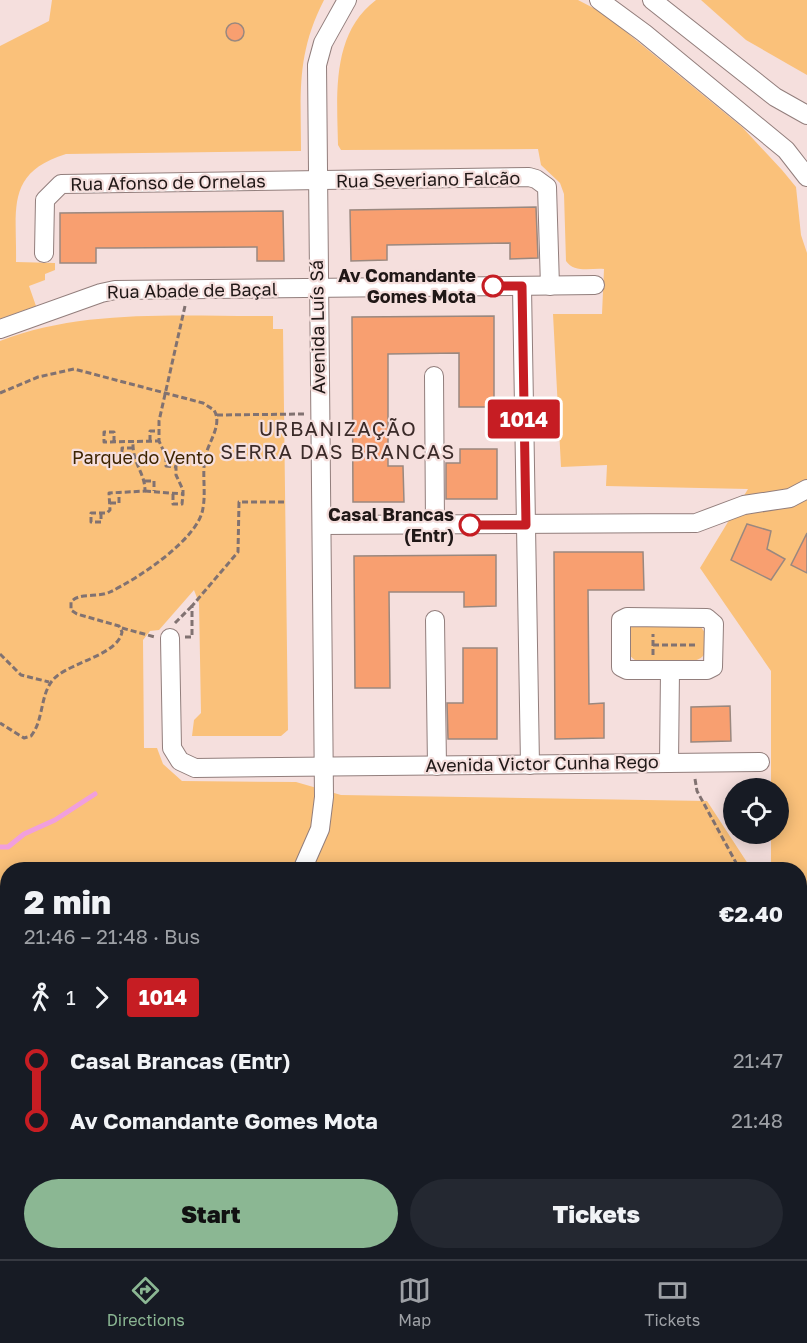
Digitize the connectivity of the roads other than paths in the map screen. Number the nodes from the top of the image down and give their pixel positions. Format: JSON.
{"nodes":[{"id":1,"x":599,"y":0,"type":"edge"},
{"id":2,"x":651,"y":0,"type":"edge"},
{"id":3,"x":348,"y":1,"type":"edge"},
{"id":4,"x":807,"y":115,"type":"edge"},
{"id":5,"x":807,"y":177,"type":"edge"},
{"id":6,"x":316,"y":182,"type":"junction"},
{"id":7,"x":44,"y":253,"type":"dead end"},
{"id":8,"x":595,"y":285,"type":"dead end"},
{"id":9,"x":522,"y":286,"type":"junction"},
{"id":10,"x":550,"y":286,"type":"junction"},
{"id":11,"x":318,"y":289,"type":"junction"},
{"id":12,"x":0,"y":329,"type":"edge"},
{"id":13,"x":435,"y":376,"type":"dead end"},
{"id":14,"x":807,"y":489,"type":"edge"},
{"id":15,"x":322,"y":525,"type":"junction"},
{"id":16,"x":435,"y":525,"type":"junction"},
{"id":17,"x":526,"y":525,"type":"junction"},
{"id":18,"x":435,"y":620,"type":"dead end"},
{"id":19,"x":170,"y":638,"type":"road end"},
{"id":20,"x":661,"y":670,"type":"junction"},
{"id":21,"x":760,"y":762,"type":"dead end"},
{"id":22,"x":669,"y":763,"type":"junction"},
{"id":23,"x":530,"y":765,"type":"junction"},
{"id":24,"x":324,"y":766,"type":"junction"},
{"id":25,"x":437,"y":766,"type":"junction"},
{"id":26,"x":306,"y":862,"type":"edge"}],
"edges":[{"from":1,"to":5,"type":"street"},
{"from":2,"to":4,"type":"street"},
{"from":3,"to":6,"type":"street","name":"Avenida Luís Sá"},
{"from":6,"to":7,"type":"street","name":"Rua Afonso de Ornelas"},
{"from":6,"to":10,"type":"street","name":"Rua Severiano Falcão"},
{"from":6,"to":11,"type":"street","name":"Avenida Luís Sá"},
{"from":8,"to":10,"type":"street","name":"Rua Abade de Baçal"},
{"from":9,"to":10,"type":"street","name":"Rua Abade de Baçal"},
{"from":9,"to":11,"type":"street","name":"Rua Abade de Baçal"},
{"from":9,"to":17,"type":"street"},
{"from":11,"to":12,"type":"street","name":"Rua Abade de Baçal"},
{"from":11,"to":15,"type":"street","name":"Avenida Luís Sá"},
{"from":13,"to":16,"type":"street"},
{"from":14,"to":17,"type":"street"},
{"from":15,"to":16,"type":"street"},
{"from":15,"to":24,"type":"street","name":"Avenida Luís Sá"},
{"from":16,"to":17,"type":"street"},
{"from":17,"to":23,"type":"street"},
{"from":18,"to":25,"type":"street"},
{"from":19,"to":24,"type":"street","name":"Avenida Victor Cunha Rego"},
{"from":20,"to":20,"type":"street"},
{"from":20,"to":22,"type":"street"},
{"from":21,"to":22,"type":"street","name":"Avenida Victor Cunha Rego"},
{"from":22,"to":23,"type":"street","name":"Avenida Victor Cunha Rego"},
{"from":23,"to":25,"type":"street","name":"Avenida Victor Cunha Rego"},
{"from":24,"to":25,"type":"street","name":"Avenida Victor Cunha Rego"},
{"from":24,"to":26,"type":"street","name":"Avenida Luís Sá"}]}
